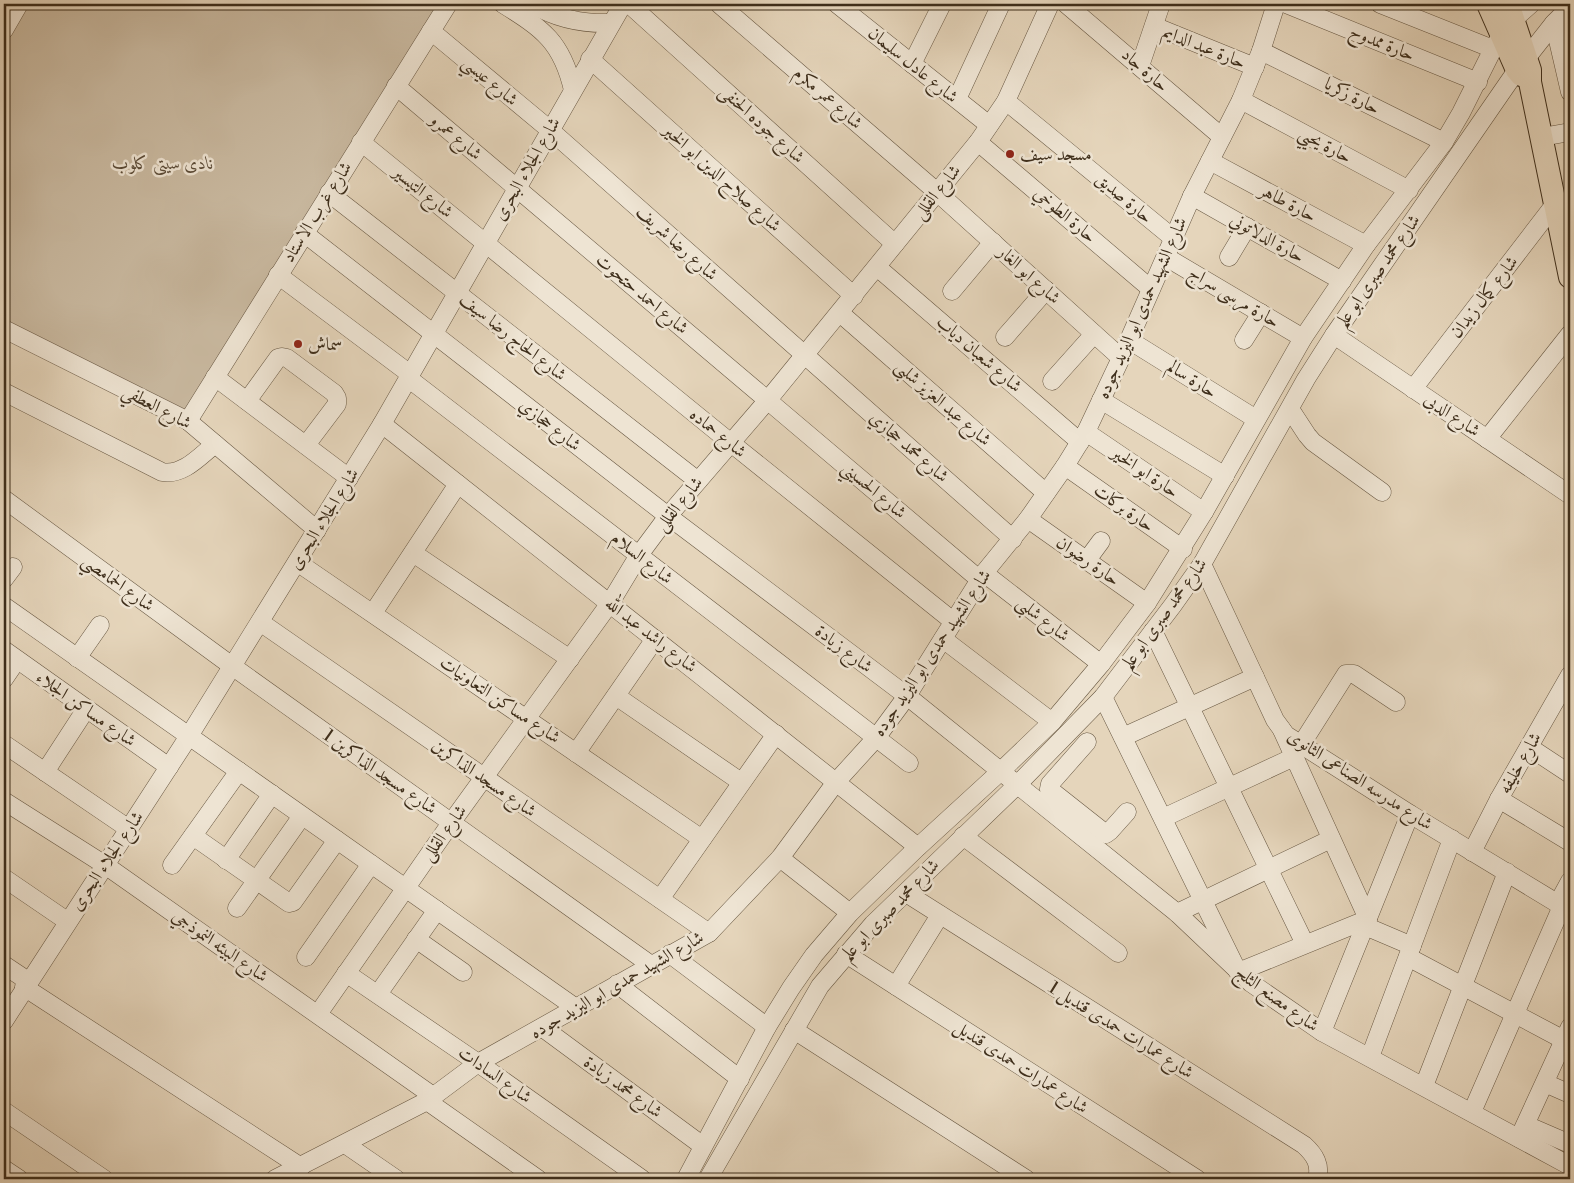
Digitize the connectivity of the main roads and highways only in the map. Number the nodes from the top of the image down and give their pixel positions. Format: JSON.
{"nodes":[{"id":1,"x":1488,"y":4,"type":"edge"},
{"id":2,"x":1504,"y":27,"type":"edge"},
{"id":3,"x":1566,"y":233,"type":"edge"},
{"id":4,"x":1570,"y":277,"type":"edge"}],
"edges":[{"from":1,"to":2,"type":"main road"},
{"from":2,"to":3,"type":"main road"},
{"from":3,"to":4,"type":"main road"}]}
